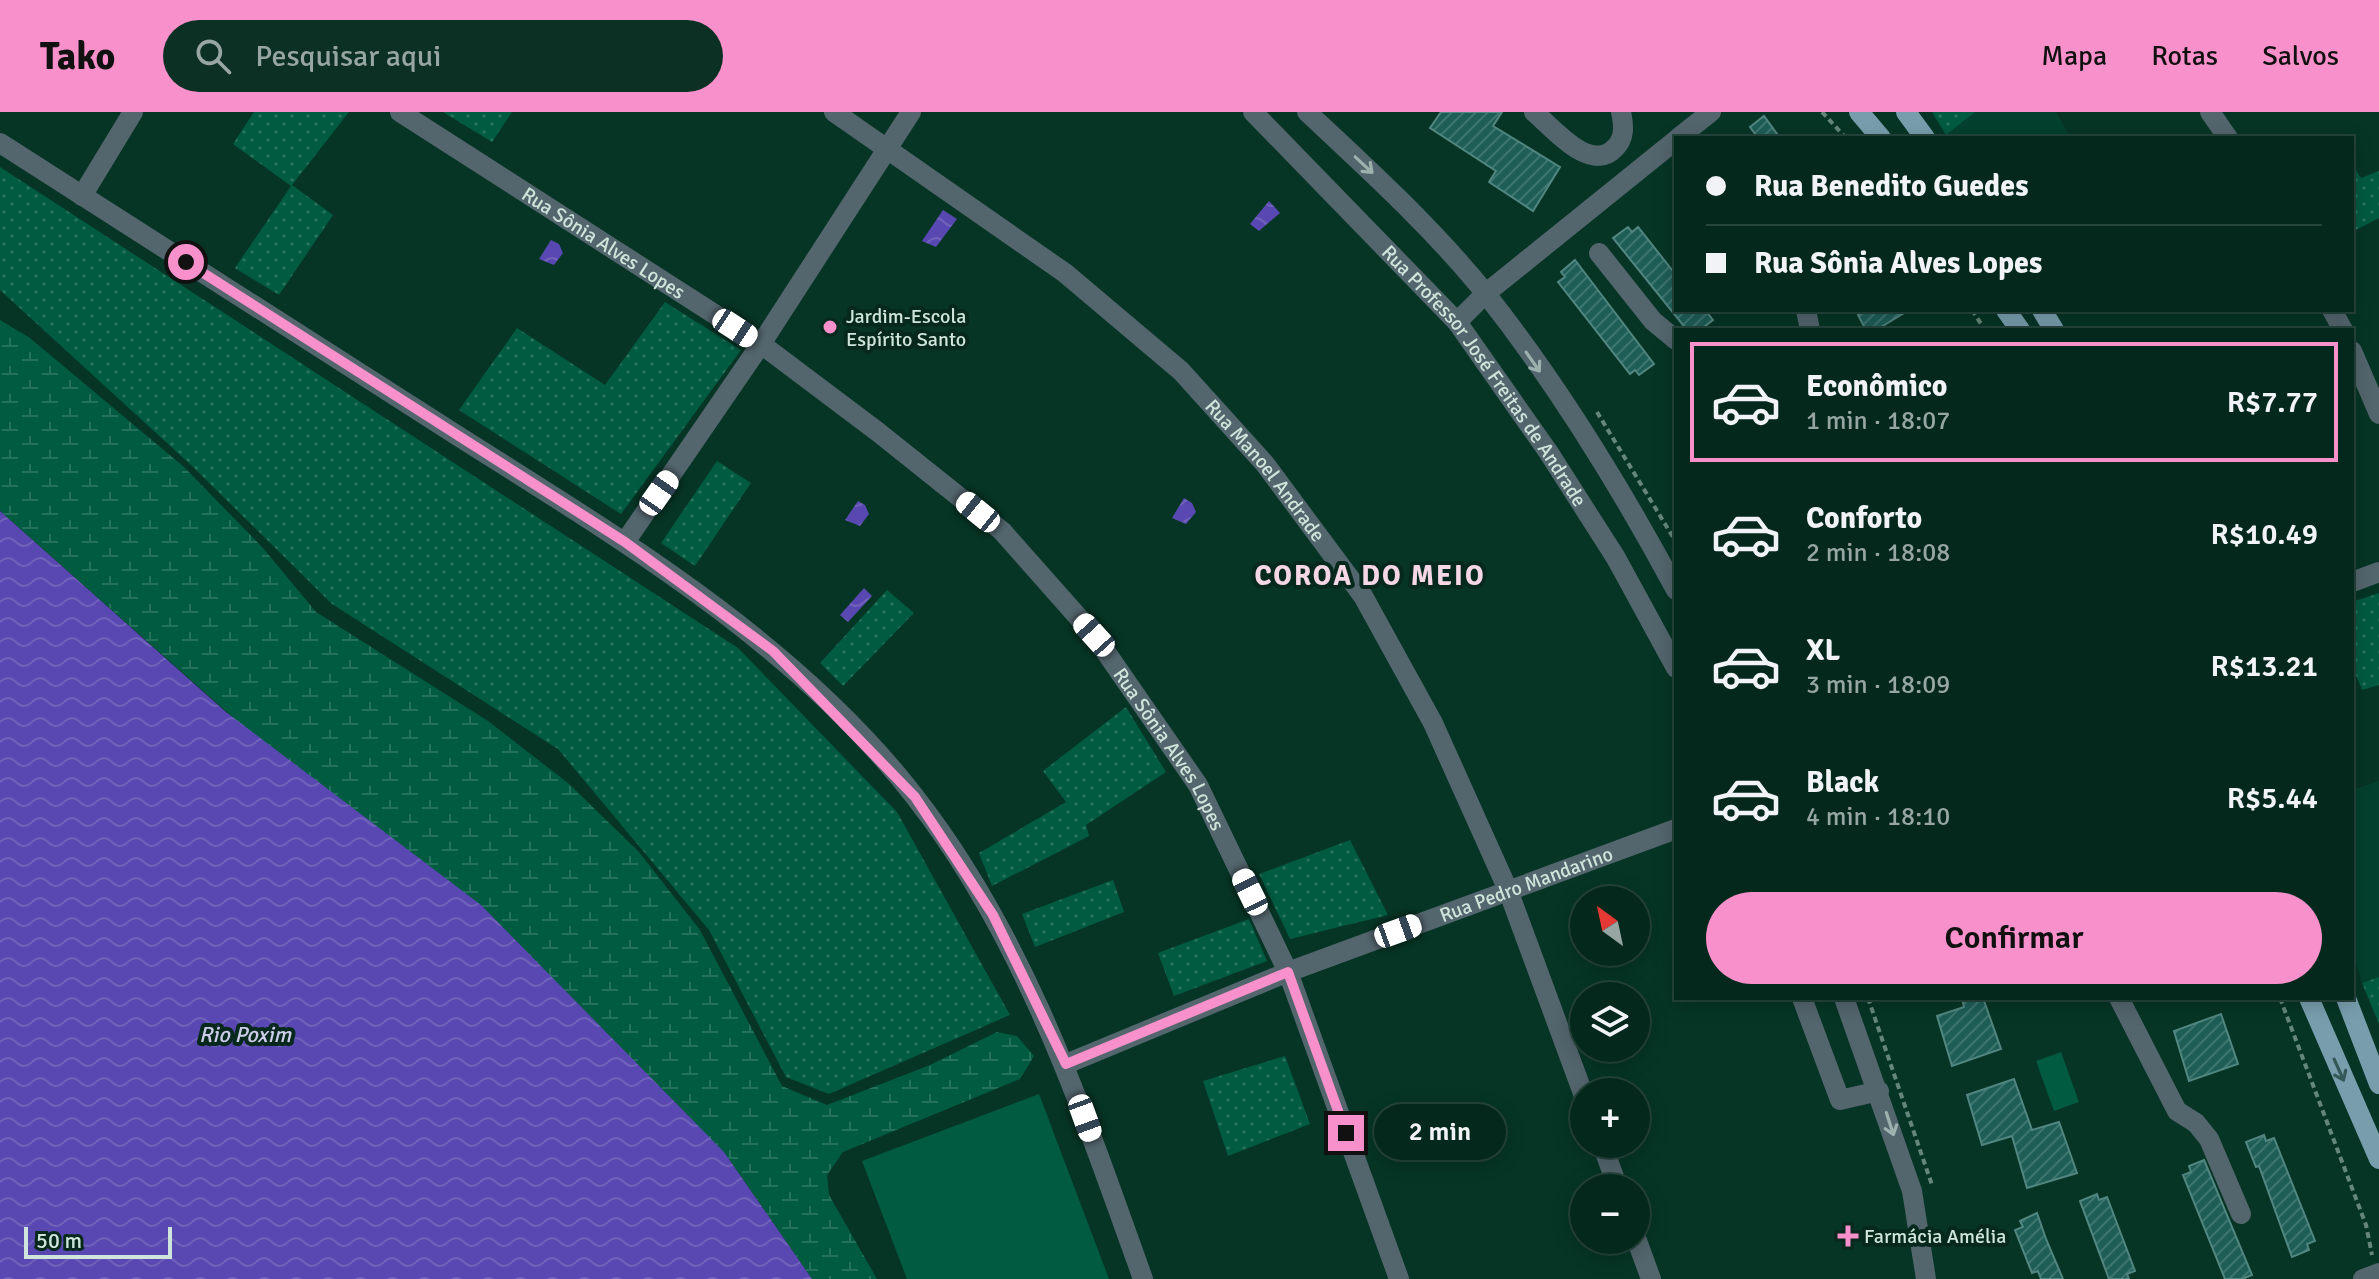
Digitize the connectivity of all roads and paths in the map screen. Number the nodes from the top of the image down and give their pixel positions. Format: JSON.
{"nodes":[{"id":1,"x":133,"y":112,"type":"edge"},
{"id":2,"x":400,"y":112,"type":"edge"},
{"id":3,"x":834,"y":112,"type":"edge"},
{"id":4,"x":911,"y":112,"type":"edge"},
{"id":5,"x":1253,"y":112,"type":"edge"},
{"id":6,"x":1307,"y":112,"type":"edge"},
{"id":7,"x":1534,"y":112,"type":"edge"},
{"id":8,"x":1621,"y":112,"type":"edge"},
{"id":9,"x":1711,"y":112,"type":"edge"},
{"id":10,"x":1822,"y":112,"type":"edge"},
{"id":11,"x":1859,"y":112,"type":"edge"},
{"id":12,"x":1906,"y":112,"type":"edge"},
{"id":13,"x":2210,"y":112,"type":"edge"},
{"id":14,"x":1681,"y":136,"type":"edge"},
{"id":15,"x":1844,"y":136,"type":"edge"},
{"id":16,"x":1879,"y":136,"type":"edge"},
{"id":17,"x":1924,"y":136,"type":"edge"},
{"id":18,"x":2227,"y":136,"type":"edge"},
{"id":19,"x":1674,"y":141,"type":"edge"},
{"id":20,"x":0,"y":143,"type":"edge"},
{"id":21,"x":1620,"y":143,"type":"junction"},
{"id":22,"x":889,"y":147,"type":"junction"},
{"id":23,"x":1650,"y":160,"type":"junction"},
{"id":24,"x":82,"y":196,"type":"junction"},
{"id":25,"x":1599,"y":253,"type":"dead end"},
{"id":26,"x":1485,"y":294,"type":"junction"},
{"id":27,"x":1457,"y":322,"type":"junction"},
{"id":28,"x":1674,"y":338,"type":"edge"},
{"id":29,"x":761,"y":344,"type":"junction"},
{"id":30,"x":2354,"y":356,"type":"edge"},
{"id":31,"x":2379,"y":414,"type":"edge"},
{"id":32,"x":625,"y":542,"type":"junction"},
{"id":33,"x":2379,"y":572,"type":"edge"},
{"id":34,"x":2354,"y":581,"type":"edge"},
{"id":35,"x":1674,"y":587,"type":"edge"},
{"id":36,"x":1674,"y":664,"type":"edge"},
{"id":37,"x":1674,"y":830,"type":"edge"},
{"id":38,"x":1508,"y":890,"type":"junction"},
{"id":39,"x":1288,"y":972,"type":"junction"},
{"id":40,"x":1803,"y":1000,"type":"edge"},
{"id":41,"x":1845,"y":1000,"type":"edge"},
{"id":42,"x":2120,"y":1000,"type":"edge"},
{"id":43,"x":2281,"y":1000,"type":"edge"},
{"id":44,"x":2310,"y":1000,"type":"edge"},
{"id":45,"x":2347,"y":1000,"type":"edge"},
{"id":46,"x":1066,"y":1064,"type":"junction"},
{"id":47,"x":1577,"y":1078,"type":"edge"},
{"id":48,"x":2379,"y":1084,"type":"edge"},
{"id":49,"x":1879,"y":1091,"type":"junction"},
{"id":50,"x":2379,"y":1159,"type":"edge"},
{"id":51,"x":2241,"y":1214,"type":"dead end"},
{"id":52,"x":1642,"y":1254,"type":"edge"},
{"id":53,"x":2373,"y":1276,"type":"edge"},
{"id":54,"x":1143,"y":1279,"type":"edge"},
{"id":55,"x":1399,"y":1279,"type":"edge"},
{"id":56,"x":1651,"y":1279,"type":"edge"},
{"id":57,"x":1926,"y":1279,"type":"edge"}],
"edges":[{"from":1,"to":24,"type":"street"},
{"from":2,"to":29,"type":"street","name":"Rua Sônia Alves Lopes"},
{"from":3,"to":22,"type":"street","name":"Rua Manoel Andrade"},
{"from":4,"to":22,"type":"street"},
{"from":5,"to":27,"type":"street","name":"Rua Professor José Freitas de Andrade"},
{"from":6,"to":26,"type":"street","name":"Rua Professor José Freitas de Andrade","one_way":true},
{"from":7,"to":21,"type":"street"},
{"from":8,"to":21,"type":"street"},
{"from":9,"to":14,"type":"street"},
{"from":10,"to":15,"type":"path"},
{"from":11,"to":16,"type":"main road"},
{"from":12,"to":17,"type":"main road"},
{"from":13,"to":18,"type":"street"},
{"from":19,"to":23,"type":"street"},
{"from":20,"to":24,"type":"street"},
{"from":21,"to":23,"type":"street"},
{"from":22,"to":29,"type":"street"},
{"from":22,"to":38,"type":"street","name":"Rua Manoel Andrade"},
{"from":23,"to":26,"type":"street"},
{"from":24,"to":32,"type":"street"},
{"from":25,"to":28,"type":"street"},
{"from":26,"to":27,"type":"street"},
{"from":26,"to":35,"type":"street","name":"Rua Professor José Freitas de Andrade","one_way":true},
{"from":27,"to":36,"type":"street","name":"Rua Professor José Freitas de Andrade"},
{"from":29,"to":32,"type":"street"},
{"from":29,"to":39,"type":"street","name":"Rua Sônia Alves Lopes"},
{"from":30,"to":31,"type":"street"},
{"from":32,"to":46,"type":"street"},
{"from":33,"to":34,"type":"street"},
{"from":37,"to":38,"type":"street","name":"Rua Pedro Mandarino"},
{"from":38,"to":39,"type":"street","name":"Rua Pedro Mandarino"},
{"from":38,"to":47,"type":"street","name":"Rua Manoel Andrade"},
{"from":39,"to":46,"type":"street","name":"Rua Pedro Mandarino"},
{"from":39,"to":55,"type":"street","name":"Rua Sônia Alves Lopes"},
{"from":40,"to":49,"type":"street"},
{"from":41,"to":49,"type":"street"},
{"from":42,"to":51,"type":"street"},
{"from":43,"to":53,"type":"path"},
{"from":44,"to":50,"type":"main road","one_way":true},
{"from":45,"to":48,"type":"main road"},
{"from":46,"to":54,"type":"street"},
{"from":49,"to":57,"type":"street","one_way":true},
{"from":52,"to":56,"type":"street"}]}
